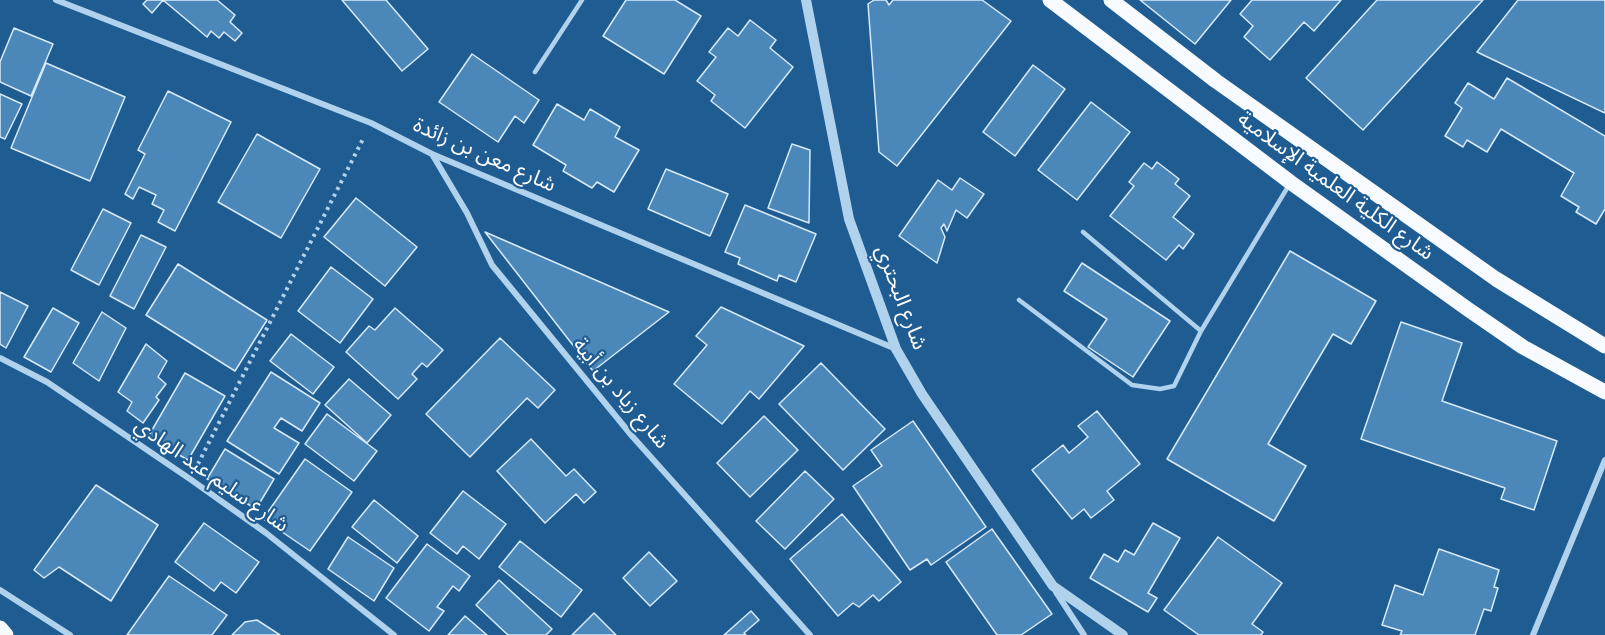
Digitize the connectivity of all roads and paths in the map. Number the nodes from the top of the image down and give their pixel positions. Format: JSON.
{"nodes":[{"id":1,"x":56,"y":0,"type":"edge"},
{"id":2,"x":582,"y":0,"type":"edge"},
{"id":3,"x":806,"y":0,"type":"edge"},
{"id":4,"x":1050,"y":0,"type":"edge"},
{"id":5,"x":1111,"y":0,"type":"edge"},
{"id":6,"x":535,"y":72,"type":"dead end"},
{"id":7,"x":371,"y":123,"type":"junction"},
{"id":8,"x":432,"y":154,"type":"junction"},
{"id":9,"x":1290,"y":182,"type":"junction"},
{"id":10,"x":1083,"y":232,"type":"dead end"},
{"id":11,"x":1019,"y":300,"type":"dead end"},
{"id":12,"x":1202,"y":331,"type":"junction"},
{"id":13,"x":1605,"y":346,"type":"edge"},
{"id":14,"x":896,"y":349,"type":"junction"},
{"id":15,"x":0,"y":358,"type":"edge"},
{"id":16,"x":1605,"y":392,"type":"edge"},
{"id":17,"x":1605,"y":460,"type":"edge"},
{"id":18,"x":190,"y":479,"type":"junction"},
{"id":19,"x":1053,"y":586,"type":"junction"},
{"id":20,"x":0,"y":590,"type":"edge"},
{"id":21,"x":0,"y":628,"type":"edge"},
{"id":22,"x":6,"y":635,"type":"edge"},
{"id":23,"x":70,"y":635,"type":"edge"},
{"id":24,"x":394,"y":635,"type":"edge"},
{"id":25,"x":810,"y":635,"type":"edge"},
{"id":26,"x":1083,"y":635,"type":"edge"},
{"id":27,"x":1123,"y":635,"type":"edge"},
{"id":28,"x":1533,"y":635,"type":"edge"}],
"edges":[{"from":1,"to":7,"type":"street","name":"شارع معن بن زائدة"},
{"from":2,"to":6,"type":"lane"},
{"from":3,"to":14,"type":"street","name":"شارع البحتري"},
{"from":4,"to":9,"type":"main road","name":"شارع الكلية العلمية الإسلامية"},
{"from":5,"to":13,"type":"main road","name":"شارع الكلية العلمية الإسلامية"},
{"from":7,"to":8,"type":"street","name":"شارع معن بن زائدة"},
{"from":7,"to":18,"type":"path"},
{"from":8,"to":14,"type":"street","name":"شارع معن بن زائدة"},
{"from":8,"to":25,"type":"street","name":"شارع زياد بن أبية"},
{"from":9,"to":12,"type":"lane"},
{"from":9,"to":16,"type":"main road","name":"شارع الكلية العلمية الإسلامية"},
{"from":10,"to":12,"type":"lane"},
{"from":11,"to":12,"type":"lane"},
{"from":14,"to":19,"type":"street","name":"شارع البحتري"},
{"from":15,"to":18,"type":"street","name":"شارع سليم عبد الهادي"},
{"from":17,"to":28,"type":"street"},
{"from":18,"to":24,"type":"street","name":"شارع سليم عبد الهادي"},
{"from":19,"to":26,"type":"street","name":"شارع البحتري"},
{"from":19,"to":27,"type":"street"},
{"from":20,"to":23,"type":"street"},
{"from":21,"to":22,"type":"main road"}]}
